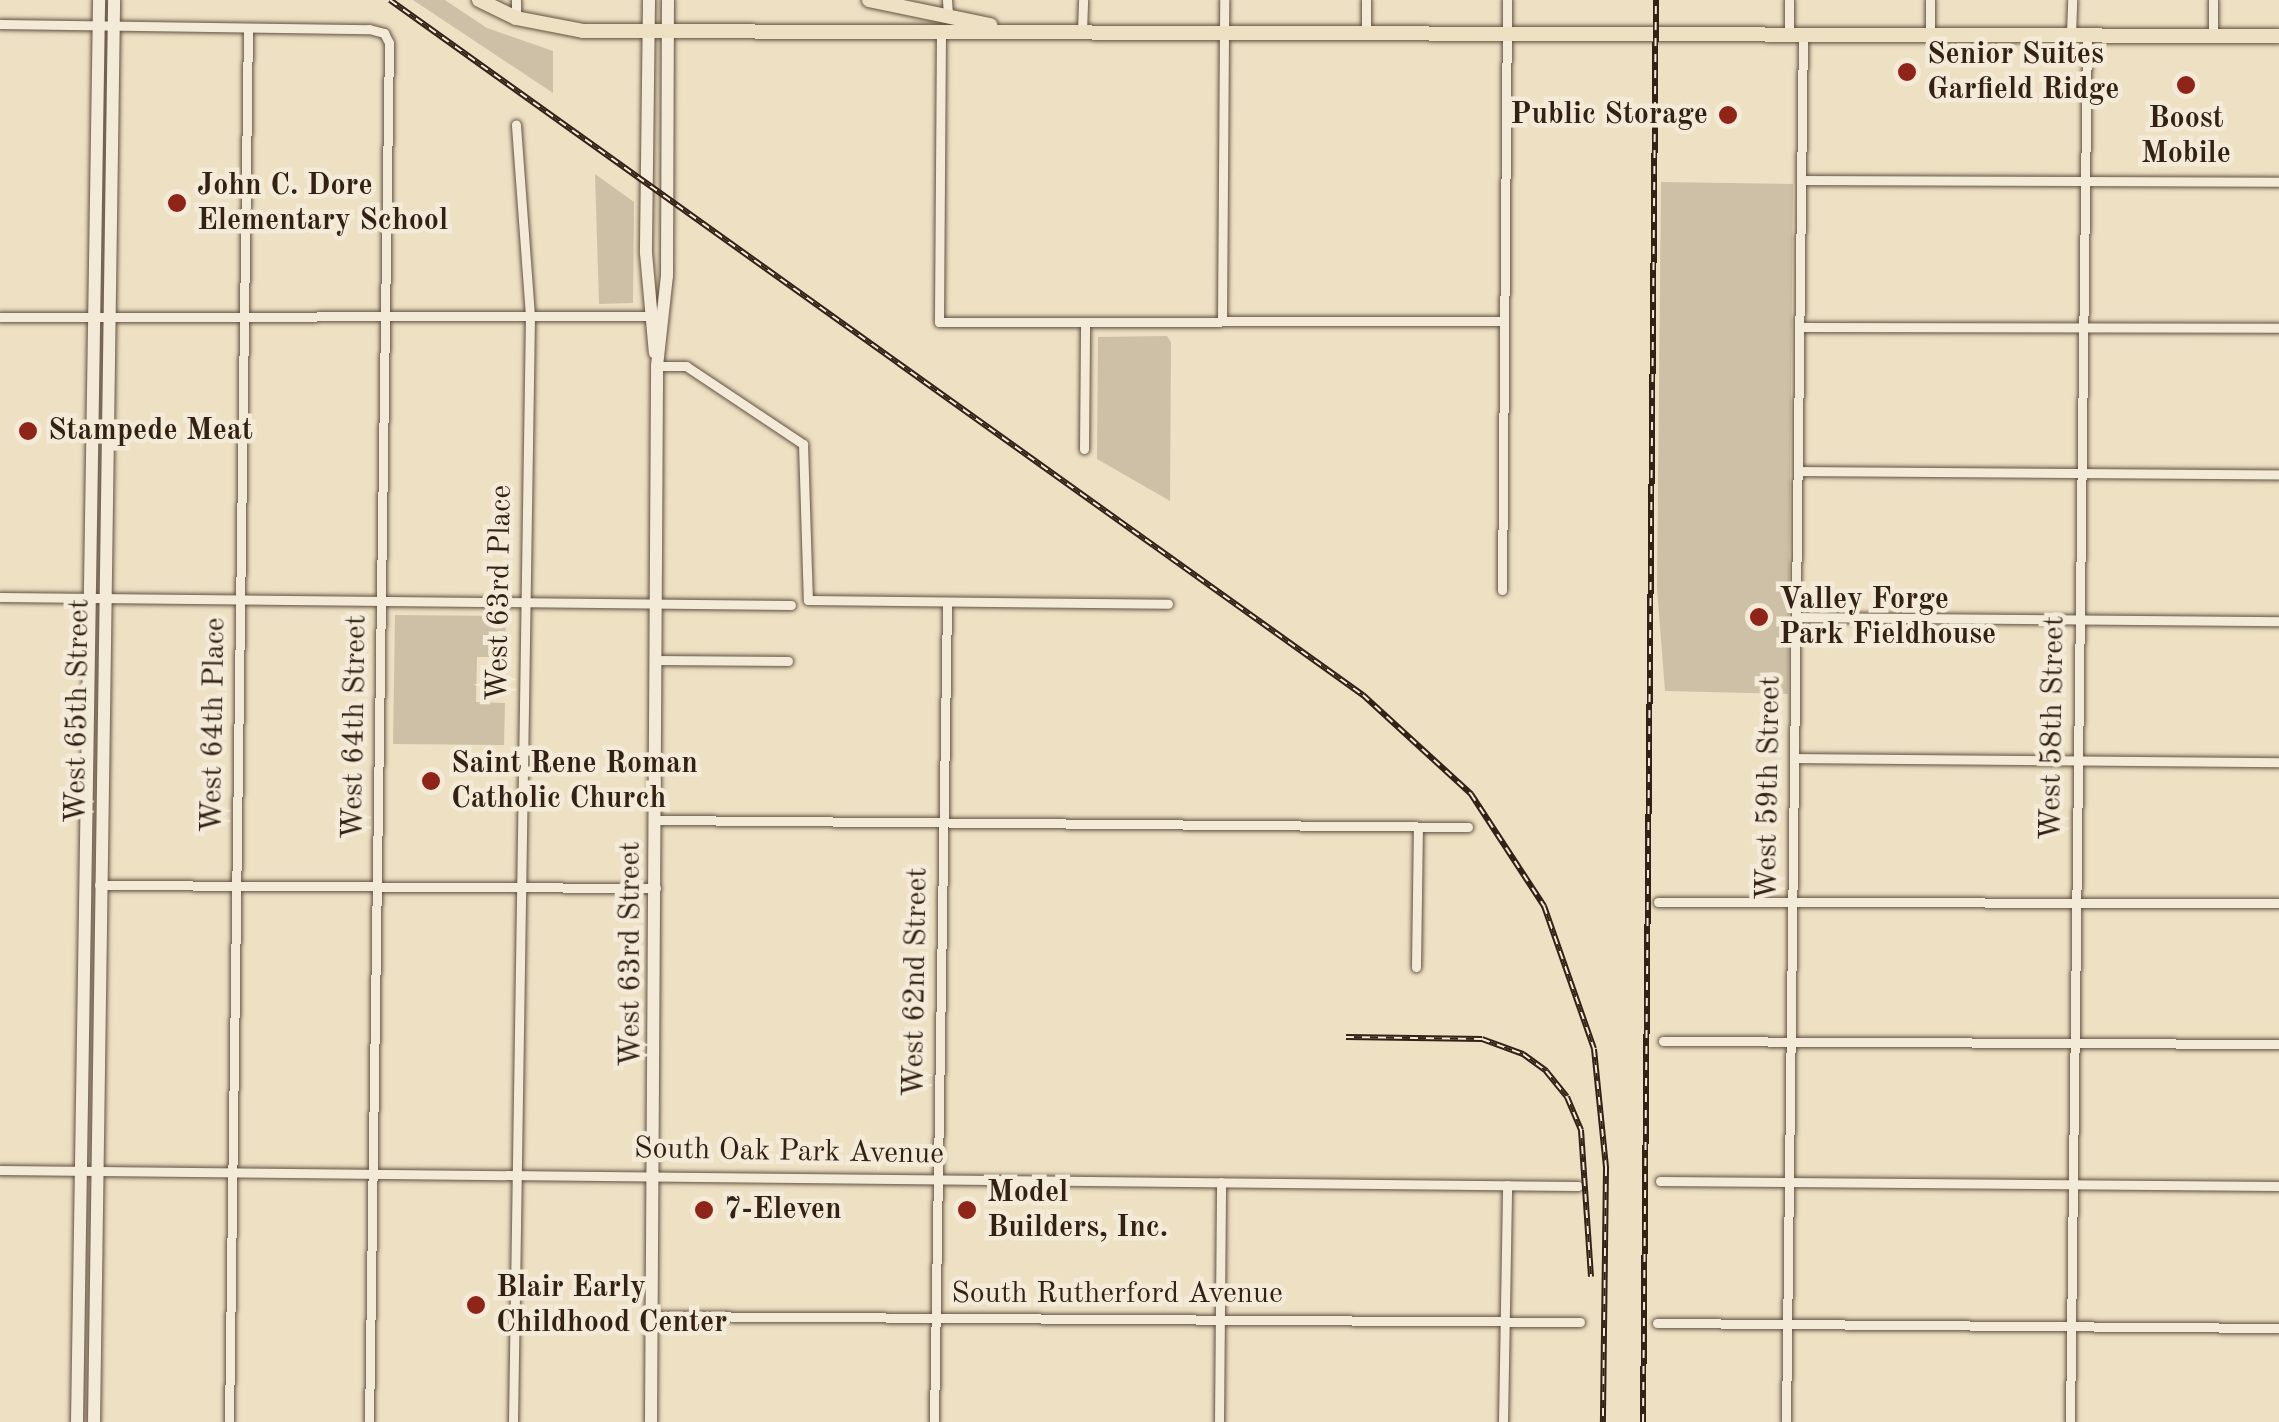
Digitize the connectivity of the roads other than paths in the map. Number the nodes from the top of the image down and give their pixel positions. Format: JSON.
{"nodes":[{"id":1,"x":99,"y":0,"type":"edge"},
{"id":2,"x":114,"y":0,"type":"edge"},
{"id":3,"x":516,"y":0,"type":"edge"},
{"id":4,"x":649,"y":0,"type":"edge"},
{"id":5,"x":668,"y":0,"type":"edge"},
{"id":6,"x":869,"y":0,"type":"edge"},
{"id":7,"x":1083,"y":0,"type":"edge"},
{"id":8,"x":1224,"y":0,"type":"edge"},
{"id":9,"x":1366,"y":0,"type":"edge"},
{"id":10,"x":1507,"y":0,"type":"edge"},
{"id":11,"x":1789,"y":0,"type":"edge"},
{"id":12,"x":1930,"y":0,"type":"edge"},
{"id":13,"x":2072,"y":0,"type":"edge"},
{"id":14,"x":2213,"y":0,"type":"edge"},
{"id":15,"x":487,"y":2,"type":"edge"},
{"id":16,"x":947,"y":8,"type":"edge"},
{"id":17,"x":516,"y":18,"type":"junction"},
{"id":18,"x":0,"y":24,"type":"edge"},
{"id":19,"x":104,"y":26,"type":"junction"},
{"id":20,"x":248,"y":28,"type":"junction"},
{"id":21,"x":649,"y":30,"type":"junction"},
{"id":22,"x":668,"y":30,"type":"junction"},
{"id":23,"x":942,"y":31,"type":"junction"},
{"id":24,"x":1020,"y":32,"type":"junction"},
{"id":25,"x":1082,"y":32,"type":"junction"},
{"id":26,"x":1224,"y":33,"type":"junction"},
{"id":27,"x":1366,"y":33,"type":"junction"},
{"id":28,"x":1507,"y":34,"type":"junction"},
{"id":29,"x":1796,"y":34,"type":"junction"},
{"id":30,"x":1930,"y":34,"type":"junction"},
{"id":31,"x":2079,"y":35,"type":"junction"},
{"id":32,"x":2213,"y":36,"type":"junction"},
{"id":33,"x":2279,"y":36,"type":"edge"},
{"id":34,"x":516,"y":125,"type":"dead end"},
{"id":35,"x":1802,"y":180,"type":"junction"},
{"id":36,"x":2085,"y":182,"type":"junction"},
{"id":37,"x":2279,"y":182,"type":"edge"},
{"id":38,"x":244,"y":314,"type":"junction"},
{"id":39,"x":386,"y":315,"type":"junction"},
{"id":40,"x":100,"y":316,"type":"junction"},
{"id":41,"x":530,"y":316,"type":"junction"},
{"id":42,"x":656,"y":316,"type":"junction"},
{"id":43,"x":0,"y":317,"type":"edge"},
{"id":44,"x":1504,"y":321,"type":"junction"},
{"id":45,"x":1085,"y":322,"type":"junction"},
{"id":46,"x":1222,"y":322,"type":"junction"},
{"id":47,"x":1800,"y":327,"type":"junction"},
{"id":48,"x":2084,"y":327,"type":"junction"},
{"id":49,"x":2279,"y":328,"type":"edge"},
{"id":50,"x":657,"y":366,"type":"junction"},
{"id":51,"x":1084,"y":449,"type":"dead end"},
{"id":52,"x":1798,"y":471,"type":"junction"},
{"id":53,"x":2082,"y":473,"type":"junction"},
{"id":54,"x":2279,"y":474,"type":"edge"},
{"id":55,"x":1502,"y":590,"type":"dead end"},
{"id":56,"x":0,"y":597,"type":"edge"},
{"id":57,"x":89,"y":598,"type":"junction"},
{"id":58,"x":104,"y":598,"type":"junction"},
{"id":59,"x":240,"y":600,"type":"junction"},
{"id":60,"x":381,"y":601,"type":"junction"},
{"id":61,"x":525,"y":602,"type":"junction"},
{"id":62,"x":657,"y":603,"type":"junction"},
{"id":63,"x":947,"y":603,"type":"junction"},
{"id":64,"x":1168,"y":604,"type":"dead end"},
{"id":65,"x":791,"y":605,"type":"dead end"},
{"id":66,"x":1796,"y":617,"type":"junction"},
{"id":67,"x":2080,"y":619,"type":"junction"},
{"id":68,"x":2279,"y":621,"type":"edge"},
{"id":69,"x":657,"y":660,"type":"junction"},
{"id":70,"x":788,"y":662,"type":"dead end"},
{"id":71,"x":1794,"y":758,"type":"junction"},
{"id":72,"x":2078,"y":760,"type":"junction"},
{"id":73,"x":2279,"y":762,"type":"edge"},
{"id":74,"x":656,"y":820,"type":"junction"},
{"id":75,"x":944,"y":822,"type":"junction"},
{"id":76,"x":1418,"y":827,"type":"junction"},
{"id":77,"x":1468,"y":827,"type":"dead end"},
{"id":78,"x":84,"y":885,"type":"junction"},
{"id":79,"x":100,"y":885,"type":"junction"},
{"id":80,"x":236,"y":886,"type":"junction"},
{"id":81,"x":377,"y":887,"type":"junction"},
{"id":82,"x":520,"y":888,"type":"junction"},
{"id":83,"x":656,"y":888,"type":"junction"},
{"id":84,"x":1658,"y":902,"type":"dead end"},
{"id":85,"x":1792,"y":902,"type":"junction"},
{"id":86,"x":2076,"y":902,"type":"junction"},
{"id":87,"x":2279,"y":903,"type":"edge"},
{"id":88,"x":1416,"y":967,"type":"dead end"},
{"id":89,"x":1662,"y":1041,"type":"dead end"},
{"id":90,"x":1790,"y":1041,"type":"junction"},
{"id":91,"x":2074,"y":1043,"type":"junction"},
{"id":92,"x":2279,"y":1044,"type":"edge"},
{"id":93,"x":0,"y":1170,"type":"edge"},
{"id":94,"x":79,"y":1171,"type":"junction"},
{"id":95,"x":97,"y":1171,"type":"junction"},
{"id":96,"x":232,"y":1171,"type":"junction"},
{"id":97,"x":373,"y":1172,"type":"junction"},
{"id":98,"x":516,"y":1174,"type":"junction"},
{"id":99,"x":655,"y":1177,"type":"junction"},
{"id":100,"x":938,"y":1180,"type":"junction"},
{"id":101,"x":1660,"y":1181,"type":"dead end"},
{"id":102,"x":1222,"y":1182,"type":"junction"},
{"id":103,"x":1789,"y":1183,"type":"junction"},
{"id":104,"x":2073,"y":1184,"type":"junction"},
{"id":105,"x":1507,"y":1185,"type":"junction"},
{"id":106,"x":1578,"y":1186,"type":"dead end"},
{"id":107,"x":2279,"y":1186,"type":"edge"},
{"id":108,"x":653,"y":1316,"type":"junction"},
{"id":109,"x":936,"y":1318,"type":"junction"},
{"id":110,"x":1220,"y":1319,"type":"junction"},
{"id":111,"x":1504,"y":1322,"type":"junction"},
{"id":112,"x":1580,"y":1322,"type":"dead end"},
{"id":113,"x":1657,"y":1323,"type":"dead end"},
{"id":114,"x":1787,"y":1324,"type":"junction"},
{"id":115,"x":2071,"y":1326,"type":"junction"},
{"id":116,"x":2279,"y":1328,"type":"edge"},
{"id":117,"x":77,"y":1422,"type":"edge"},
{"id":118,"x":94,"y":1422,"type":"edge"},
{"id":119,"x":229,"y":1422,"type":"edge"},
{"id":120,"x":370,"y":1422,"type":"edge"},
{"id":121,"x":513,"y":1422,"type":"edge"},
{"id":122,"x":651,"y":1422,"type":"edge"},
{"id":123,"x":934,"y":1422,"type":"edge"},
{"id":124,"x":1219,"y":1422,"type":"edge"},
{"id":125,"x":1502,"y":1422,"type":"edge"},
{"id":126,"x":1786,"y":1422,"type":"edge"},
{"id":127,"x":2070,"y":1422,"type":"edge"}],
"edges":[{"from":1,"to":19,"type":"street","name":"West 65th Street"},
{"from":2,"to":19,"type":"street","name":"West 65th Street"},
{"from":3,"to":17,"type":"street"},
{"from":4,"to":21,"type":"street","name":"West 63rd Street"},
{"from":5,"to":22,"type":"street","name":"West 63rd Street"},
{"from":6,"to":16,"type":"main road"},
{"from":7,"to":25,"type":"street"},
{"from":8,"to":26,"type":"street"},
{"from":9,"to":27,"type":"street"},
{"from":10,"to":28,"type":"street"},
{"from":11,"to":29,"type":"street","name":"West 59th Street"},
{"from":12,"to":30,"type":"street"},
{"from":13,"to":31,"type":"street","name":"West 58th Street"},
{"from":14,"to":32,"type":"street"},
{"from":15,"to":17,"type":"main road"},
{"from":16,"to":24,"type":"main road"},
{"from":17,"to":21,"type":"main road"},
{"from":18,"to":19,"type":"street"},
{"from":19,"to":20,"type":"street"},
{"from":19,"to":40,"type":"street","name":"West 65th Street"},
{"from":20,"to":38,"type":"street","name":"West 64th Place"},
{"from":20,"to":39,"type":"street","name":"West 64th Street"},
{"from":21,"to":22,"type":"main road"},
{"from":21,"to":42,"type":"street","name":"West 63rd Street"},
{"from":22,"to":23,"type":"main road"},
{"from":22,"to":42,"type":"street","name":"West 63rd Street"},
{"from":23,"to":24,"type":"main road"},
{"from":23,"to":45,"type":"street"},
{"from":24,"to":25,"type":"main road"},
{"from":25,"to":26,"type":"main road"},
{"from":26,"to":27,"type":"main road"},
{"from":26,"to":46,"type":"street"},
{"from":27,"to":28,"type":"main road"},
{"from":28,"to":29,"type":"main road"},
{"from":28,"to":44,"type":"street"},
{"from":29,"to":30,"type":"main road"},
{"from":29,"to":35,"type":"street","name":"West 59th Street"},
{"from":30,"to":31,"type":"main road"},
{"from":31,"to":32,"type":"main road"},
{"from":31,"to":36,"type":"street","name":"West 58th Street"},
{"from":32,"to":33,"type":"main road"},
{"from":34,"to":41,"type":"street","name":"West 63rd Place"},
{"from":35,"to":36,"type":"street"},
{"from":35,"to":47,"type":"street","name":"West 59th Street"},
{"from":36,"to":37,"type":"street"},
{"from":36,"to":48,"type":"street","name":"West 58th Street"},
{"from":38,"to":39,"type":"street"},
{"from":38,"to":40,"type":"street"},
{"from":38,"to":59,"type":"street","name":"West 64th Place"},
{"from":39,"to":41,"type":"street"},
{"from":39,"to":60,"type":"street","name":"West 64th Street"},
{"from":40,"to":43,"type":"street"},
{"from":40,"to":57,"type":"street","name":"West 65th Street"},
{"from":40,"to":58,"type":"street","name":"West 65th Street"},
{"from":41,"to":42,"type":"street"},
{"from":41,"to":61,"type":"street","name":"West 63rd Place"},
{"from":42,"to":50,"type":"street","name":"West 63rd Street"},
{"from":44,"to":46,"type":"street"},
{"from":44,"to":55,"type":"street"},
{"from":45,"to":46,"type":"street"},
{"from":45,"to":51,"type":"street"},
{"from":47,"to":48,"type":"street"},
{"from":47,"to":52,"type":"street","name":"West 59th Street"},
{"from":48,"to":49,"type":"street"},
{"from":48,"to":53,"type":"street","name":"West 58th Street"},
{"from":50,"to":62,"type":"street","name":"West 63rd Street"},
{"from":50,"to":63,"type":"street"},
{"from":52,"to":53,"type":"street"},
{"from":52,"to":66,"type":"street","name":"West 59th Street"},
{"from":53,"to":54,"type":"street"},
{"from":53,"to":67,"type":"street","name":"West 58th Street"},
{"from":56,"to":57,"type":"street"},
{"from":57,"to":58,"type":"street"},
{"from":57,"to":78,"type":"street","name":"West 65th Street"},
{"from":58,"to":59,"type":"street"},
{"from":58,"to":79,"type":"street","name":"West 65th Street"},
{"from":59,"to":60,"type":"street"},
{"from":59,"to":80,"type":"street","name":"West 64th Place"},
{"from":60,"to":61,"type":"street"},
{"from":60,"to":81,"type":"street","name":"West 64th Street"},
{"from":61,"to":62,"type":"street"},
{"from":61,"to":82,"type":"street","name":"West 63rd Place"},
{"from":62,"to":65,"type":"street"},
{"from":62,"to":69,"type":"street","name":"West 63rd Street"},
{"from":63,"to":64,"type":"street"},
{"from":63,"to":75,"type":"street","name":"West 62nd Street"},
{"from":66,"to":67,"type":"street"},
{"from":66,"to":71,"type":"street","name":"West 59th Street"},
{"from":67,"to":68,"type":"street"},
{"from":67,"to":72,"type":"street","name":"West 58th Street"},
{"from":69,"to":70,"type":"street"},
{"from":69,"to":74,"type":"street","name":"West 63rd Street"},
{"from":71,"to":72,"type":"street"},
{"from":71,"to":85,"type":"street","name":"West 59th Street"},
{"from":72,"to":73,"type":"street"},
{"from":72,"to":86,"type":"street","name":"West 58th Street"},
{"from":74,"to":75,"type":"street"},
{"from":74,"to":83,"type":"street","name":"West 63rd Street"},
{"from":75,"to":76,"type":"street"},
{"from":75,"to":100,"type":"street","name":"West 62nd Street"},
{"from":76,"to":77,"type":"street"},
{"from":76,"to":88,"type":"street"},
{"from":78,"to":79,"type":"street"},
{"from":78,"to":94,"type":"street","name":"West 65th Street"},
{"from":79,"to":80,"type":"street"},
{"from":79,"to":95,"type":"street","name":"West 65th Street"},
{"from":80,"to":81,"type":"street"},
{"from":80,"to":96,"type":"street","name":"West 64th Place"},
{"from":81,"to":82,"type":"street"},
{"from":81,"to":97,"type":"street","name":"West 64th Street"},
{"from":82,"to":83,"type":"street"},
{"from":82,"to":98,"type":"street","name":"West 63rd Place"},
{"from":83,"to":99,"type":"street","name":"West 63rd Street"},
{"from":84,"to":85,"type":"street"},
{"from":85,"to":86,"type":"street"},
{"from":85,"to":90,"type":"street","name":"West 59th Street"},
{"from":86,"to":87,"type":"street"},
{"from":86,"to":91,"type":"street","name":"West 58th Street"},
{"from":89,"to":90,"type":"street"},
{"from":90,"to":91,"type":"street"},
{"from":90,"to":103,"type":"street","name":"West 59th Street"},
{"from":91,"to":92,"type":"street"},
{"from":91,"to":104,"type":"street","name":"West 58th Street"},
{"from":93,"to":94,"type":"street","name":"South Oak Park Avenue"},
{"from":94,"to":95,"type":"street","name":"South Oak Park Avenue"},
{"from":94,"to":117,"type":"street","name":"West 65th Street"},
{"from":95,"to":96,"type":"street","name":"South Oak Park Avenue"},
{"from":95,"to":118,"type":"street","name":"West 65th Street"},
{"from":96,"to":97,"type":"street","name":"South Oak Park Avenue"},
{"from":96,"to":119,"type":"street","name":"West 64th Place"},
{"from":97,"to":98,"type":"street","name":"South Oak Park Avenue"},
{"from":97,"to":120,"type":"street","name":"West 64th Street"},
{"from":98,"to":99,"type":"street","name":"South Oak Park Avenue"},
{"from":98,"to":121,"type":"street","name":"West 63rd Place"},
{"from":99,"to":100,"type":"street","name":"South Oak Park Avenue"},
{"from":99,"to":108,"type":"street","name":"West 63rd Street"},
{"from":100,"to":102,"type":"street","name":"South Oak Park Avenue"},
{"from":100,"to":109,"type":"street","name":"West 62nd Street"},
{"from":101,"to":103,"type":"street"},
{"from":102,"to":105,"type":"street","name":"South Oak Park Avenue"},
{"from":102,"to":110,"type":"street"},
{"from":103,"to":104,"type":"street"},
{"from":103,"to":114,"type":"street","name":"West 59th Street"},
{"from":104,"to":107,"type":"street"},
{"from":104,"to":115,"type":"street","name":"West 58th Street"},
{"from":105,"to":106,"type":"street","name":"South Oak Park Avenue"},
{"from":105,"to":111,"type":"street"},
{"from":108,"to":109,"type":"street","name":"South Rutherford Avenue"},
{"from":108,"to":122,"type":"street","name":"West 63rd Street"},
{"from":109,"to":110,"type":"street","name":"South Rutherford Avenue"},
{"from":109,"to":123,"type":"street","name":"West 62nd Street"},
{"from":110,"to":111,"type":"street","name":"South Rutherford Avenue"},
{"from":110,"to":124,"type":"street"},
{"from":111,"to":112,"type":"street","name":"South Rutherford Avenue"},
{"from":111,"to":125,"type":"street"},
{"from":113,"to":114,"type":"street"},
{"from":114,"to":115,"type":"street"},
{"from":114,"to":126,"type":"street","name":"West 59th Street"},
{"from":115,"to":116,"type":"street"},
{"from":115,"to":127,"type":"street","name":"West 58th Street"}]}
